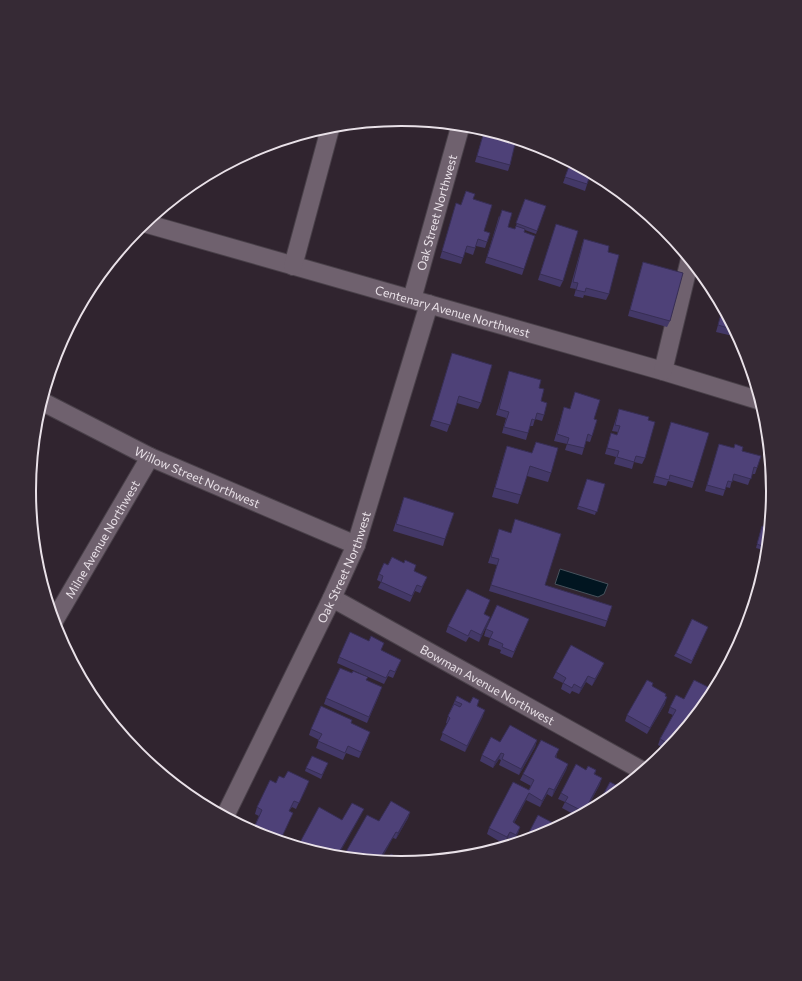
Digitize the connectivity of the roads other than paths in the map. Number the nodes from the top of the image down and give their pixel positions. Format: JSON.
{"nodes":[{"id":1,"x":459,"y":131,"type":"edge"},
{"id":2,"x":330,"y":133,"type":"edge"},
{"id":3,"x":151,"y":225,"type":"edge"},
{"id":4,"x":689,"y":265,"type":"edge"},
{"id":5,"x":293,"y":266,"type":"junction"},
{"id":6,"x":412,"y":299,"type":"junction"},
{"id":7,"x":429,"y":304,"type":"junction"},
{"id":8,"x":663,"y":372,"type":"junction"},
{"id":9,"x":755,"y":399,"type":"edge"},
{"id":10,"x":46,"y":404,"type":"edge"},
{"id":11,"x":150,"y":457,"type":"junction"},
{"id":12,"x":356,"y":545,"type":"junction"},
{"id":13,"x":332,"y":598,"type":"junction"},
{"id":14,"x":58,"y":615,"type":"edge"},
{"id":15,"x":638,"y":768,"type":"edge"},
{"id":16,"x":227,"y":812,"type":"edge"}],
"edges":[{"from":1,"to":6,"type":"street","name":"Oak Street Northwest"},
{"from":2,"to":5,"type":"street"},
{"from":3,"to":5,"type":"street","name":"Centenary Avenue Northwest"},
{"from":4,"to":8,"type":"street"},
{"from":5,"to":6,"type":"street","name":"Centenary Avenue Northwest"},
{"from":6,"to":7,"type":"street","name":"Centenary Avenue Northwest"},
{"from":7,"to":8,"type":"street","name":"Centenary Avenue Northwest"},
{"from":7,"to":12,"type":"street","name":"Oak Street Northwest"},
{"from":8,"to":9,"type":"street","name":"Centenary Avenue Northwest"},
{"from":10,"to":11,"type":"street","name":"Willow Street Northwest"},
{"from":11,"to":12,"type":"street","name":"Willow Street Northwest"},
{"from":11,"to":14,"type":"street","name":"Milne Avenue Northwest"},
{"from":12,"to":13,"type":"street","name":"Oak Street Northwest"},
{"from":13,"to":15,"type":"street","name":"Bowman Avenue Northwest"},
{"from":13,"to":16,"type":"street","name":"Oak Street Northwest"}]}
